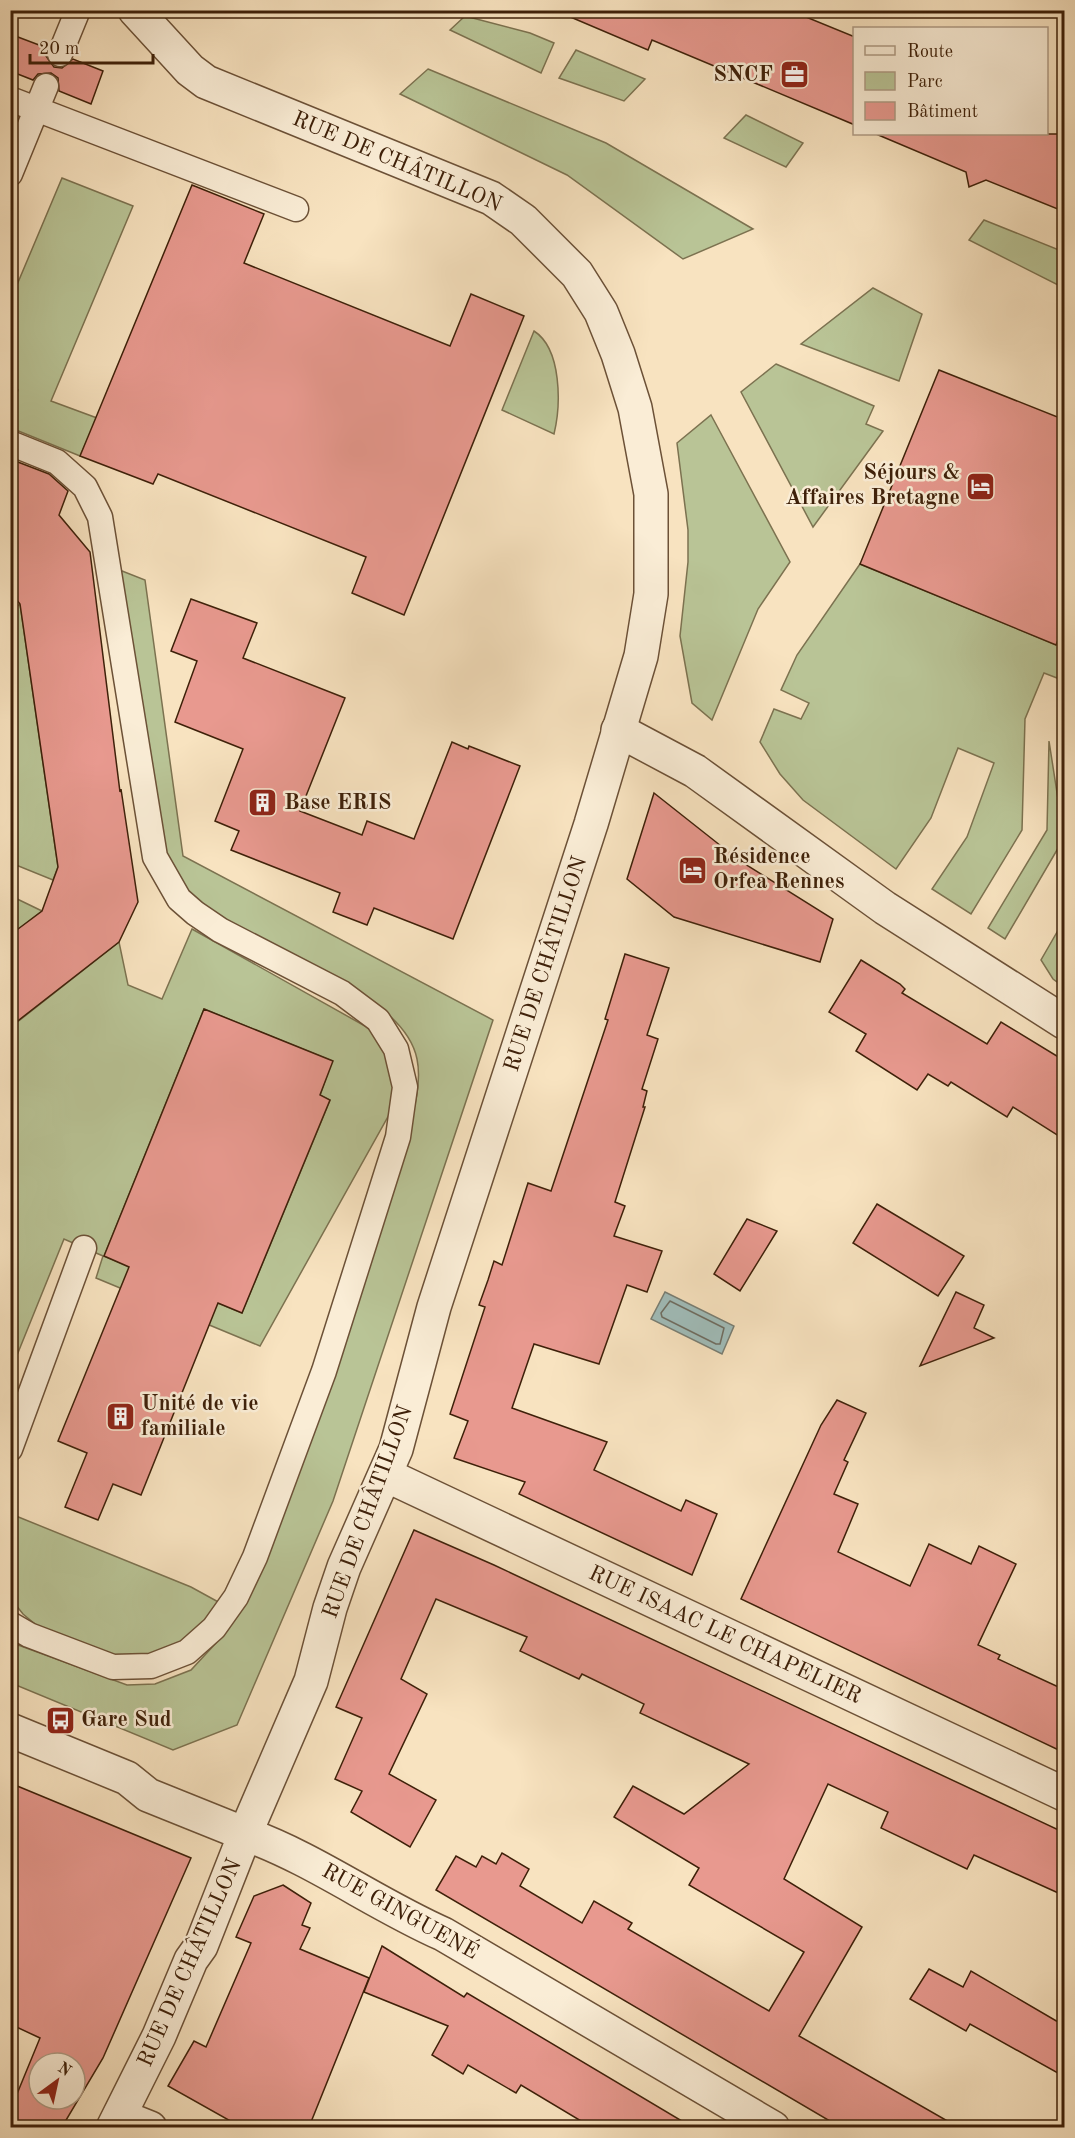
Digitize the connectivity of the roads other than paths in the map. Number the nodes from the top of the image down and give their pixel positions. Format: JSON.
{"nodes":[{"id":1,"x":78,"y":10,"type":"edge"},
{"id":2,"x":135,"y":10,"type":"edge"},
{"id":3,"x":60,"y":54,"type":"dead end"},
{"id":4,"x":46,"y":86,"type":"dead end"},
{"id":5,"x":10,"y":99,"type":"edge"},
{"id":6,"x":36,"y":110,"type":"junction"},
{"id":7,"x":10,"y":174,"type":"edge"},
{"id":8,"x":296,"y":209,"type":"dead end"},
{"id":9,"x":10,"y":443,"type":"edge"},
{"id":10,"x":618,"y":730,"type":"junction"},
{"id":11,"x":1065,"y":1022,"type":"edge"},
{"id":12,"x":84,"y":1248,"type":"dead end"},
{"id":13,"x":10,"y":1449,"type":"edge"},
{"id":14,"x":386,"y":1475,"type":"junction"},
{"id":15,"x":10,"y":1623,"type":"edge"},
{"id":16,"x":10,"y":1730,"type":"edge"},
{"id":17,"x":1065,"y":1794,"type":"edge"},
{"id":18,"x":245,"y":1834,"type":"junction"},
{"id":19,"x":116,"y":2122,"type":"edge"},
{"id":20,"x":150,"y":2127,"type":"edge"},
{"id":21,"x":773,"y":2127,"type":"edge"}],
"edges":[{"from":1,"to":3,"type":"lane"},
{"from":2,"to":10,"type":"street","name":"RUE DE CHÂTILLON"},
{"from":4,"to":6,"type":"lane"},
{"from":5,"to":6,"type":"lane"},
{"from":6,"to":7,"type":"lane"},
{"from":6,"to":8,"type":"lane"},
{"from":9,"to":15,"type":"lane"},
{"from":10,"to":11,"type":"street"},
{"from":10,"to":14,"type":"street","name":"RUE DE CHÂTILLON"},
{"from":12,"to":13,"type":"lane"},
{"from":14,"to":17,"type":"street","name":"RUE ISAAC LE CHAPELIER"},
{"from":14,"to":18,"type":"street","name":"RUE DE CHÂTILLON"},
{"from":16,"to":18,"type":"street","name":"RUE GINGUENÉ"},
{"from":18,"to":19,"type":"street","name":"RUE DE CHÂTILLON"},
{"from":18,"to":21,"type":"street","name":"RUE GINGUENÉ"},
{"from":19,"to":20,"type":"street"}]}
